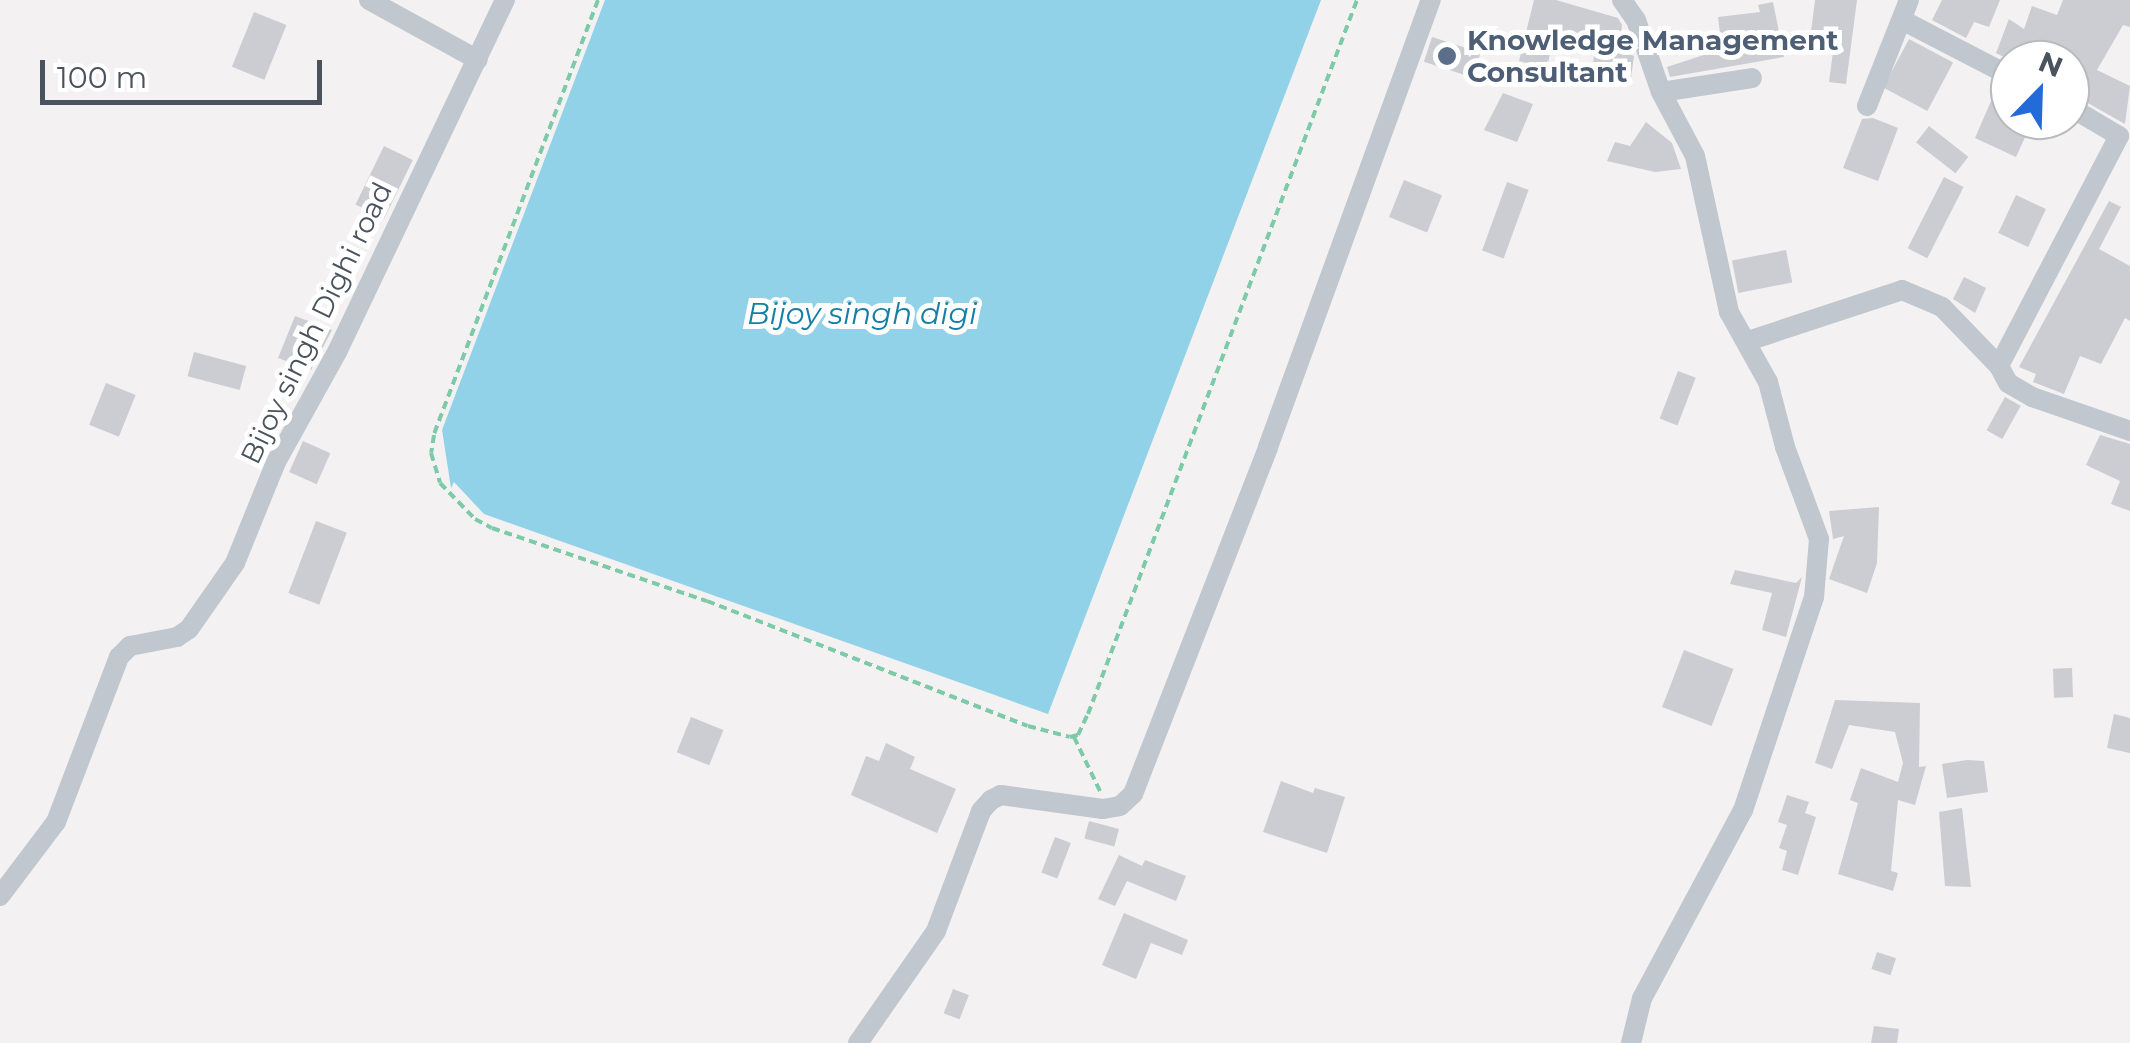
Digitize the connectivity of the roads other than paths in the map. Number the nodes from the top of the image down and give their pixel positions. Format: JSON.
{"nodes":[{"id":1,"x":369,"y":0,"type":"edge"},
{"id":2,"x":505,"y":0,"type":"edge"},
{"id":3,"x":1432,"y":0,"type":"edge"},
{"id":4,"x":1622,"y":0,"type":"edge"},
{"id":5,"x":1905,"y":10,"type":"edge"},
{"id":6,"x":478,"y":60,"type":"junction"},
{"id":7,"x":1990,"y":63,"type":"edge"},
{"id":8,"x":1752,"y":78,"type":"dead end"},
{"id":9,"x":1661,"y":92,"type":"junction"},
{"id":10,"x":1867,"y":106,"type":"dead end"},
{"id":11,"x":2090,"y":119,"type":"edge"},
{"id":12,"x":1748,"y":341,"type":"junction"},
{"id":13,"x":1999,"y":366,"type":"junction"},
{"id":14,"x":2130,"y":431,"type":"edge"},
{"id":15,"x":0,"y":896,"type":"edge"},
{"id":16,"x":858,"y":1043,"type":"edge"},
{"id":17,"x":1631,"y":1043,"type":"edge"}],
"edges":[{"from":1,"to":6,"type":"street"},
{"from":2,"to":6,"type":"street","name":"Bijoy singh Dighi road"},
{"from":3,"to":16,"type":"street"},
{"from":4,"to":9,"type":"street"},
{"from":5,"to":7,"type":"street"},
{"from":5,"to":10,"type":"street"},
{"from":6,"to":15,"type":"street","name":"Bijoy singh Dighi road"},
{"from":8,"to":9,"type":"street"},
{"from":9,"to":12,"type":"street"},
{"from":11,"to":13,"type":"street"},
{"from":12,"to":13,"type":"street"},
{"from":12,"to":17,"type":"street"},
{"from":13,"to":14,"type":"street"}]}
